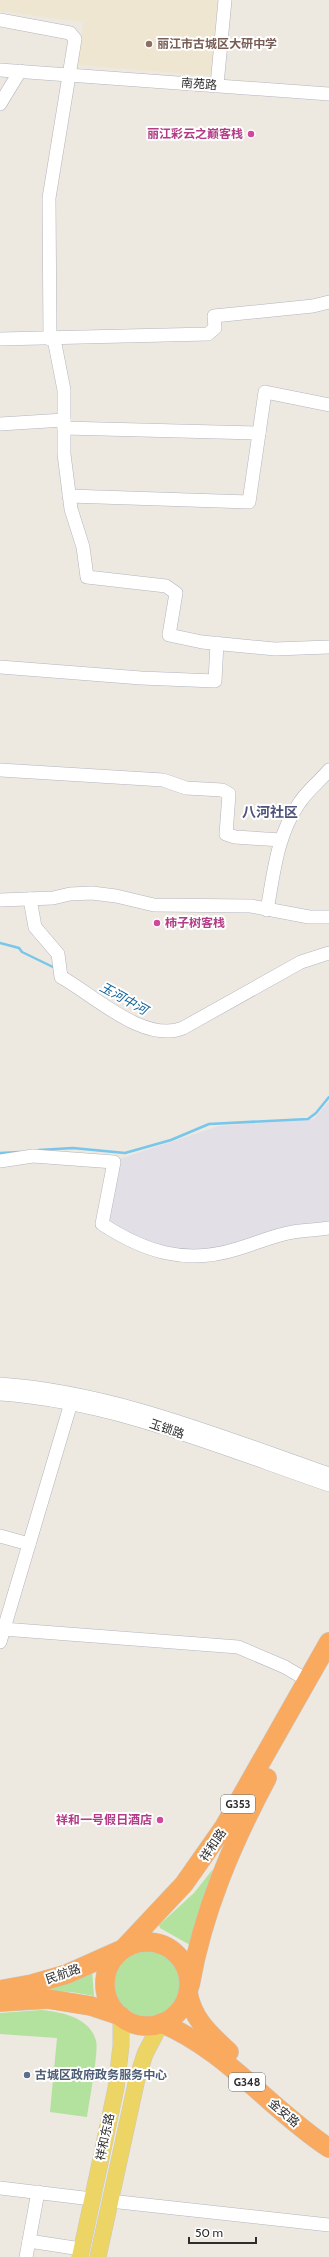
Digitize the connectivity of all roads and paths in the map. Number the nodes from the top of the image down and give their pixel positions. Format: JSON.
{"nodes":[{"id":1,"x":225,"y":0,"type":"edge"},
{"id":2,"x":0,"y":20,"type":"edge"},
{"id":3,"x":0,"y":70,"type":"edge"},
{"id":4,"x":20,"y":71,"type":"junction"},
{"id":5,"x":70,"y":74,"type":"junction"},
{"id":6,"x":218,"y":85,"type":"junction"},
{"id":7,"x":329,"y":94,"type":"edge"},
{"id":8,"x":0,"y":104,"type":"edge"},
{"id":9,"x":329,"y":302,"type":"edge"},
{"id":10,"x":52,"y":339,"type":"junction"},
{"id":11,"x":0,"y":340,"type":"edge"},
{"id":12,"x":329,"y":405,"type":"edge"},
{"id":13,"x":0,"y":424,"type":"edge"},
{"id":14,"x":64,"y":424,"type":"junction"},
{"id":15,"x":259,"y":433,"type":"junction"},
{"id":16,"x":69,"y":496,"type":"junction"},
{"id":17,"x":217,"y":643,"type":"junction"},
{"id":18,"x":329,"y":647,"type":"edge"},
{"id":19,"x":0,"y":667,"type":"edge"},
{"id":20,"x":0,"y":770,"type":"edge"},
{"id":21,"x":329,"y":770,"type":"edge"},
{"id":22,"x":281,"y":840,"type":"junction"},
{"id":23,"x":30,"y":899,"type":"junction"},
{"id":24,"x":0,"y":900,"type":"edge"},
{"id":25,"x":267,"y":910,"type":"junction"},
{"id":26,"x":329,"y":917,"type":"edge"},
{"id":27,"x":329,"y":953,"type":"edge"},
{"id":28,"x":0,"y":1161,"type":"edge"},
{"id":29,"x":329,"y":1228,"type":"edge"},
{"id":30,"x":0,"y":1384,"type":"edge"},
{"id":31,"x":0,"y":1394,"type":"edge"},
{"id":32,"x":71,"y":1403,"type":"junction"},
{"id":33,"x":329,"y":1474,"type":"edge"},
{"id":34,"x":329,"y":1485,"type":"edge"},
{"id":35,"x":0,"y":1536,"type":"edge"},
{"id":36,"x":28,"y":1544,"type":"junction"},
{"id":37,"x":3,"y":1629,"type":"junction"},
{"id":38,"x":0,"y":1642,"type":"edge"},
{"id":39,"x":329,"y":1642,"type":"edge"},
{"id":40,"x":329,"y":1666,"type":"edge"},
{"id":41,"x":307,"y":1680,"type":"junction"},
{"id":42,"x":123,"y":1949,"type":"junction"},
{"id":43,"x":189,"y":1989,"type":"junction"},
{"id":44,"x":0,"y":1990,"type":"edge"},
{"id":45,"x":0,"y":2002,"type":"edge"},
{"id":46,"x":121,"y":2016,"type":"junction"},
{"id":47,"x":161,"y":2023,"type":"junction"},
{"id":48,"x":329,"y":2134,"type":"edge"},
{"id":49,"x":329,"y":2148,"type":"edge"},
{"id":50,"x":0,"y":2188,"type":"edge"},
{"id":51,"x":38,"y":2192,"type":"junction"},
{"id":52,"x":92,"y":2199,"type":"junction"},
{"id":53,"x":110,"y":2201,"type":"junction"},
{"id":54,"x":329,"y":2225,"type":"edge"},
{"id":55,"x":29,"y":2241,"type":"junction"},
{"id":56,"x":81,"y":2253,"type":"edge"},
{"id":57,"x":26,"y":2257,"type":"edge"},
{"id":58,"x":98,"y":2257,"type":"edge"}],
"edges":[{"from":1,"to":6,"type":"street"},
{"from":2,"to":5,"type":"street"},
{"from":3,"to":4,"type":"street","name":"南苑路"},
{"from":4,"to":5,"type":"street","name":"南苑路"},
{"from":4,"to":8,"type":"street"},
{"from":5,"to":6,"type":"street","name":"南苑路"},
{"from":5,"to":10,"type":"street"},
{"from":6,"to":7,"type":"street","name":"南苑路"},
{"from":9,"to":10,"type":"street"},
{"from":10,"to":11,"type":"street"},
{"from":10,"to":14,"type":"street"},
{"from":12,"to":15,"type":"street"},
{"from":13,"to":14,"type":"street"},
{"from":14,"to":15,"type":"street"},
{"from":14,"to":16,"type":"street"},
{"from":15,"to":16,"type":"street"},
{"from":16,"to":17,"type":"street"},
{"from":17,"to":18,"type":"street"},
{"from":17,"to":19,"type":"street"},
{"from":20,"to":22,"type":"street"},
{"from":21,"to":22,"type":"street"},
{"from":22,"to":25,"type":"street"},
{"from":23,"to":24,"type":"street"},
{"from":23,"to":25,"type":"street"},
{"from":23,"to":27,"type":"street"},
{"from":25,"to":26,"type":"street"},
{"from":28,"to":29,"type":"street"},
{"from":30,"to":33,"type":"street","name":"玉锁路"},
{"from":31,"to":32,"type":"street","name":"玉锁路"},
{"from":32,"to":34,"type":"street","name":"玉锁路"},
{"from":32,"to":36,"type":"street"},
{"from":35,"to":36,"type":"street"},
{"from":36,"to":37,"type":"street"},
{"from":37,"to":38,"type":"street"},
{"from":37,"to":41,"type":"street"},
{"from":39,"to":41,"type":"highway","name":"祥和路","number":"G353"},
{"from":40,"to":43,"type":"highway","name":"祥和路","number":"G353"},
{"from":41,"to":42,"type":"highway","name":"祥和路","number":"G353"},
{"from":42,"to":43,"type":"highway","number":"G348"},
{"from":42,"to":44,"type":"highway","name":"民航路","number":"G348"},
{"from":42,"to":46,"type":"highway"},
{"from":43,"to":47,"type":"highway"},
{"from":43,"to":48,"type":"highway","name":"金安路","number":"G348"},
{"from":45,"to":46,"type":"highway","name":"民航路"},
{"from":46,"to":47,"type":"highway"},
{"from":46,"to":52,"type":"main road","name":"祥和东路"},
{"from":47,"to":49,"type":"highway","name":"金安路","number":"G348"},
{"from":47,"to":53,"type":"main road","name":"祥和东路"},
{"from":50,"to":51,"type":"street"},
{"from":51,"to":52,"type":"street"},
{"from":51,"to":55,"type":"street"},
{"from":52,"to":56,"type":"main road","name":"祥和东路"},
{"from":53,"to":54,"type":"street"},
{"from":53,"to":58,"type":"main road","name":"祥和东路"},
{"from":55,"to":56,"type":"street"},
{"from":55,"to":57,"type":"street"}]}
